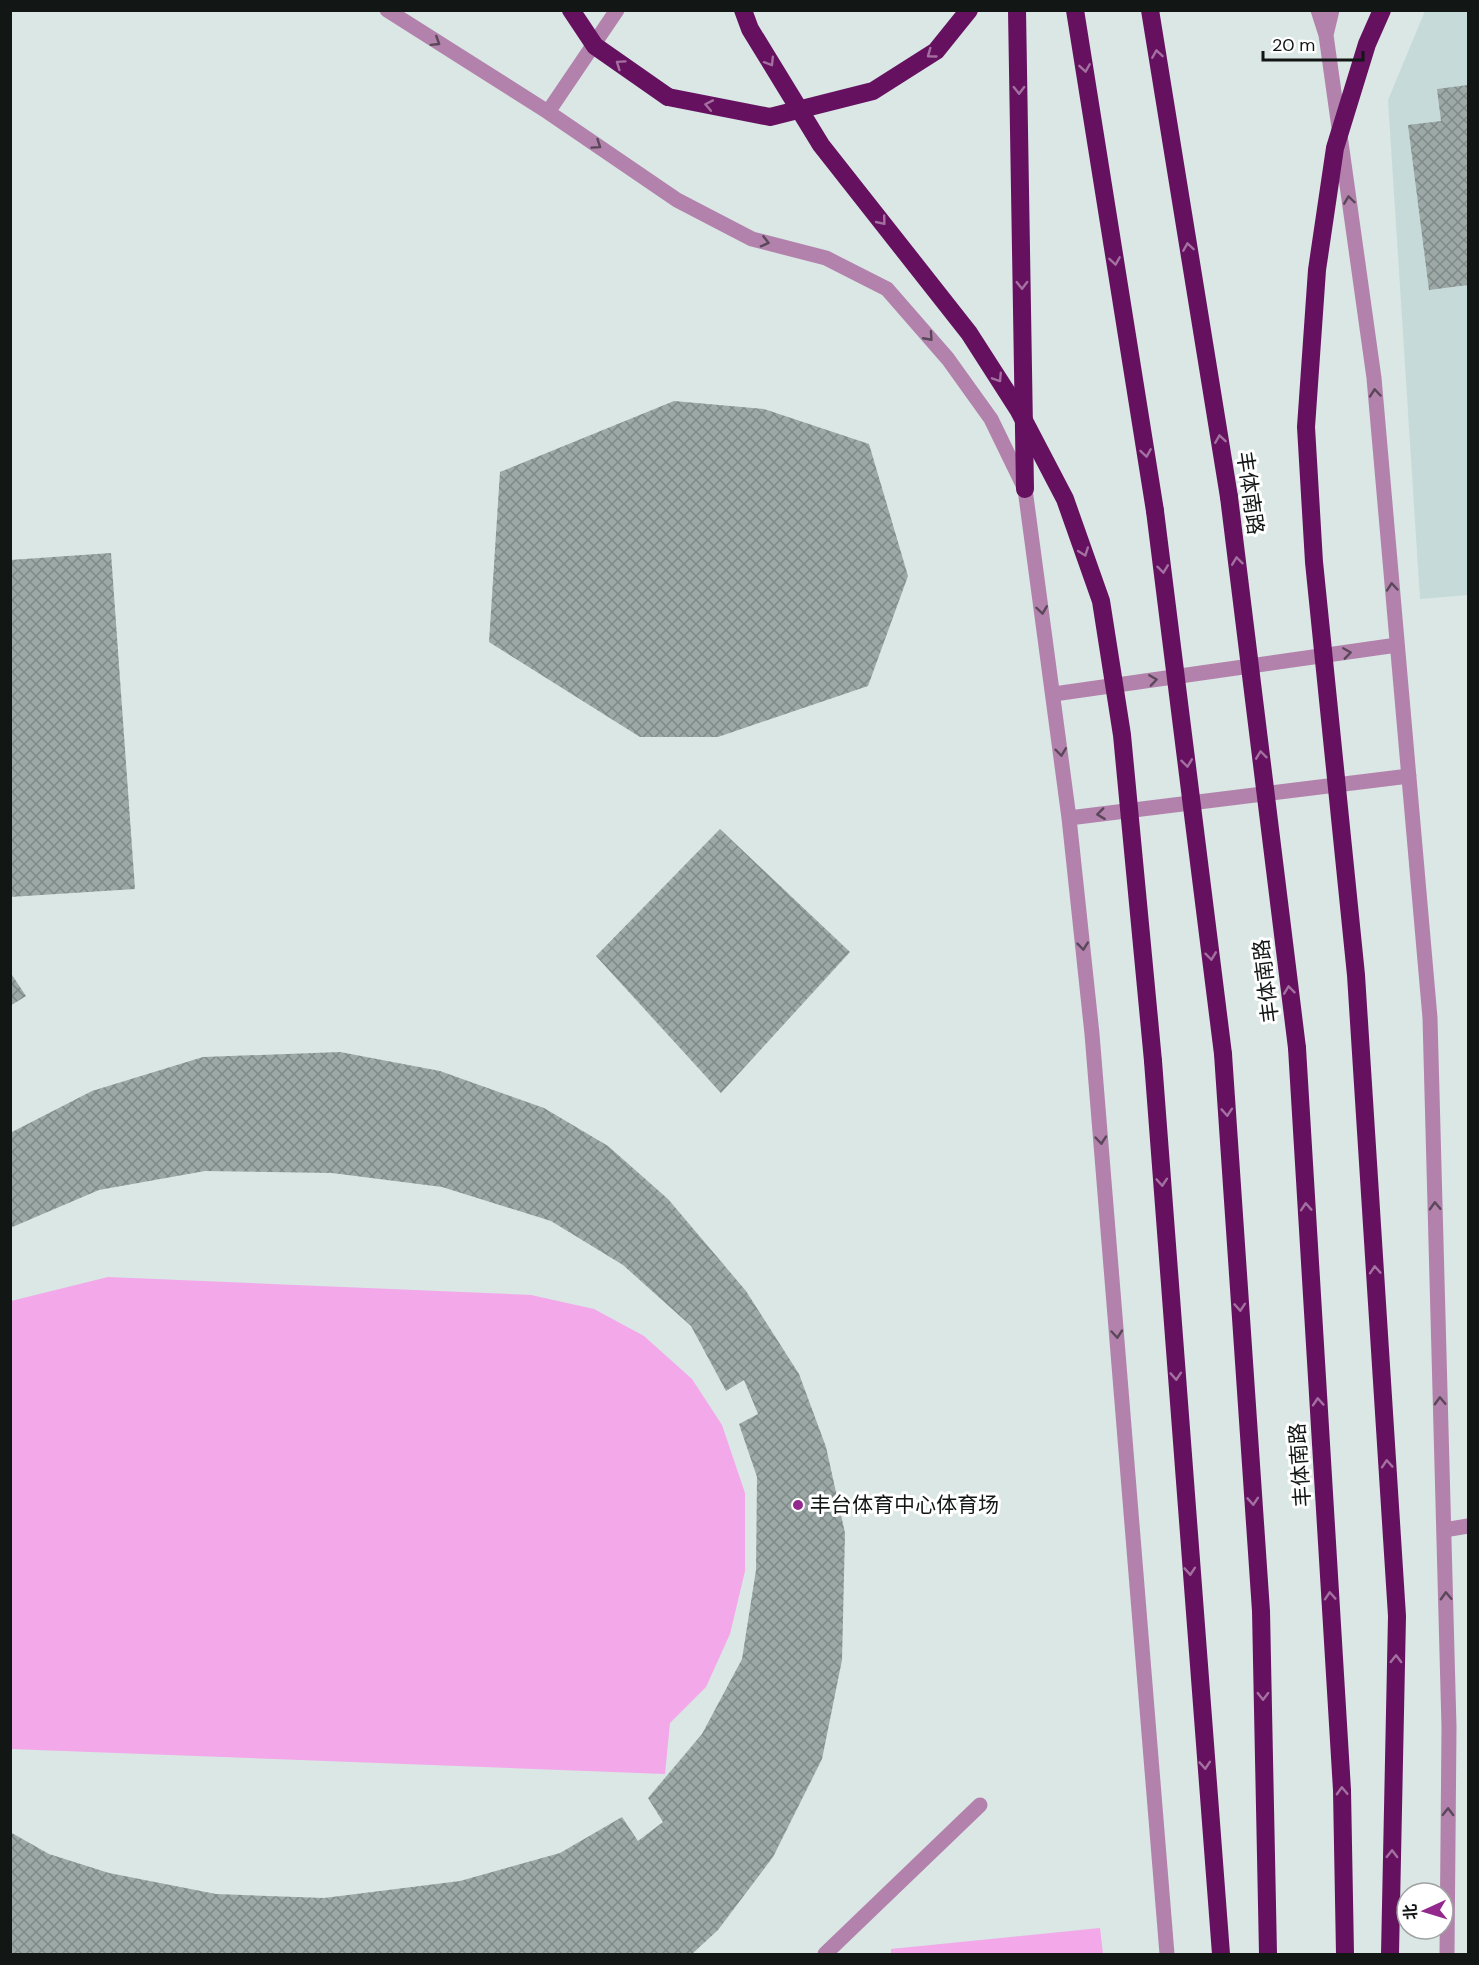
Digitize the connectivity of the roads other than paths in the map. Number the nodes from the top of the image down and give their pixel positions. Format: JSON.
{"nodes":[{"id":1,"x":387,"y":10,"type":"edge"},
{"id":2,"x":572,"y":10,"type":"edge"},
{"id":3,"x":617,"y":10,"type":"edge"},
{"id":4,"x":743,"y":10,"type":"edge"},
{"id":5,"x":969,"y":10,"type":"edge"},
{"id":6,"x":1017,"y":10,"type":"edge"},
{"id":7,"x":1076,"y":10,"type":"edge"},
{"id":8,"x":1150,"y":10,"type":"edge"},
{"id":9,"x":1318,"y":10,"type":"edge"},
{"id":10,"x":1332,"y":10,"type":"edge"},
{"id":11,"x":1382,"y":10,"type":"edge"},
{"id":12,"x":1326,"y":35,"type":"junction"},
{"id":13,"x":548,"y":112,"type":"junction"},
{"id":14,"x":1025,"y":489,"type":"junction"},
{"id":15,"x":1397,"y":645,"type":"junction"},
{"id":16,"x":1054,"y":694,"type":"junction"},
{"id":17,"x":1409,"y":777,"type":"junction"},
{"id":18,"x":1069,"y":818,"type":"junction"},
{"id":19,"x":1468,"y":1526,"type":"edge"},
{"id":20,"x":1444,"y":1530,"type":"junction"},
{"id":21,"x":980,"y":1805,"type":"dead end"},
{"id":22,"x":825,"y":1954,"type":"edge"},
{"id":23,"x":1167,"y":1954,"type":"edge"},
{"id":24,"x":1221,"y":1954,"type":"edge"},
{"id":25,"x":1268,"y":1954,"type":"edge"},
{"id":26,"x":1345,"y":1954,"type":"edge"},
{"id":27,"x":1390,"y":1954,"type":"edge"},
{"id":28,"x":1447,"y":1954,"type":"edge"}],
"edges":[{"from":1,"to":13,"type":"street","one_way":true},
{"from":5,"to":2,"type":"highway","one_way":true,"bridge":true},
{"from":3,"to":13,"type":"street"},
{"from":4,"to":24,"type":"highway","one_way":true,"bridge":true},
{"from":6,"to":14,"type":"highway","one_way":true},
{"from":7,"to":25,"type":"highway","one_way":true,"bridge":true},
{"from":26,"to":8,"type":"highway","name":"丰体南路","one_way":true,"bridge":true},
{"from":9,"to":12,"type":"street"},
{"from":10,"to":12,"type":"street"},
{"from":27,"to":11,"type":"highway","one_way":true,"bridge":true},
{"from":15,"to":12,"type":"street","one_way":true},
{"from":13,"to":14,"type":"street","one_way":true},
{"from":14,"to":16,"type":"street","one_way":true},
{"from":16,"to":15,"type":"street","one_way":true},
{"from":15,"to":17,"type":"street"},
{"from":16,"to":18,"type":"street","one_way":true},
{"from":17,"to":18,"type":"street","one_way":true},
{"from":20,"to":17,"type":"street","one_way":true},
{"from":18,"to":23,"type":"street","one_way":true},
{"from":19,"to":20,"type":"street"},
{"from":28,"to":20,"type":"street","one_way":true},
{"from":21,"to":22,"type":"street"}]}
